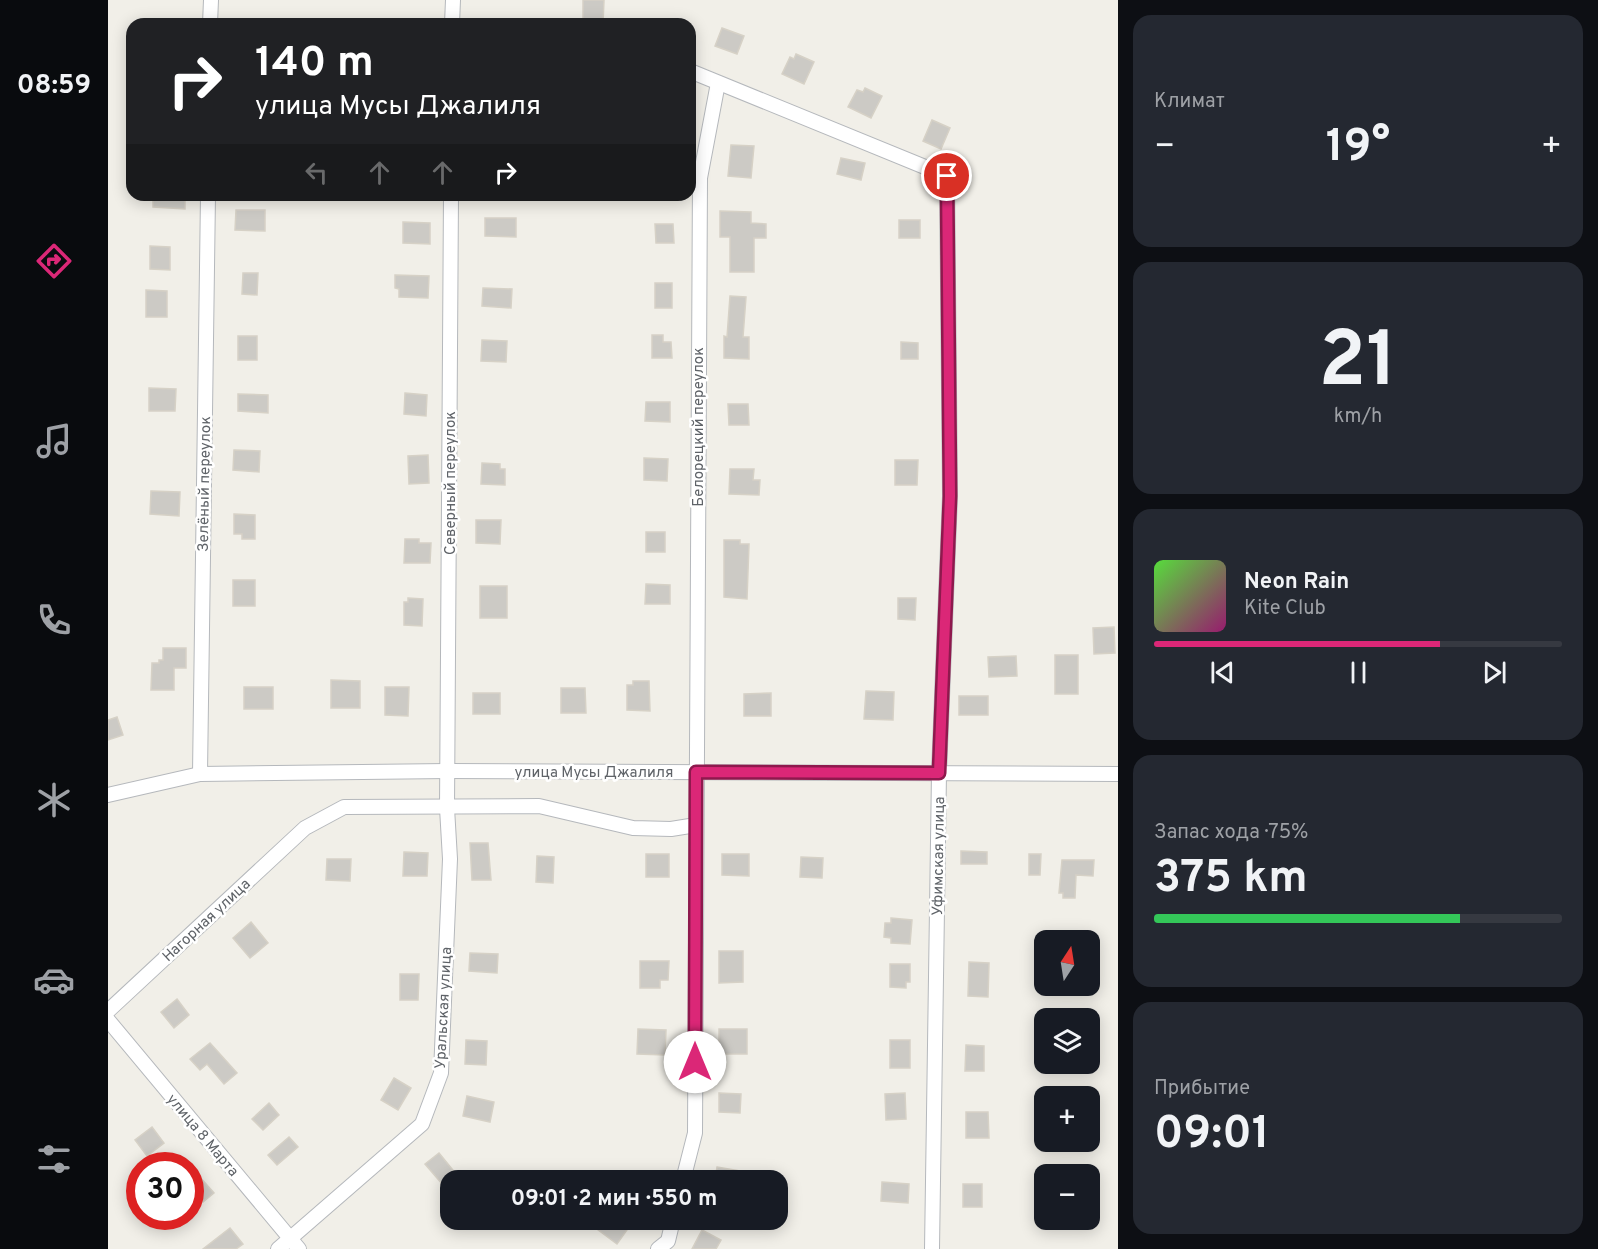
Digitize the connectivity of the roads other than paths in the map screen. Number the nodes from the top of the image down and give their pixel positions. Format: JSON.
{"nodes":[{"id":1,"x":211,"y":0,"type":"edge"},
{"id":2,"x":453,"y":0,"type":"edge"},
{"id":3,"x":210,"y":18,"type":"edge"},
{"id":4,"x":452,"y":18,"type":"edge"},
{"id":5,"x":696,"y":74,"type":"edge"},
{"id":6,"x":718,"y":83,"type":"junction"},
{"id":7,"x":208,"y":201,"type":"edge"},
{"id":8,"x":452,"y":201,"type":"edge"},
{"id":9,"x":448,"y":771,"type":"junction"},
{"id":10,"x":696,"y":772,"type":"junction"},
{"id":11,"x":939,"y":773,"type":"junction"},
{"id":12,"x":200,"y":774,"type":"junction"},
{"id":13,"x":1118,"y":774,"type":"edge"},
{"id":14,"x":108,"y":795,"type":"edge"},
{"id":15,"x":447,"y":808,"type":"junction"},
{"id":16,"x":696,"y":825,"type":"junction"},
{"id":17,"x":108,"y":1011,"type":"edge"},
{"id":18,"x":108,"y":1020,"type":"edge"},
{"id":19,"x":685,"y":1170,"type":"edge"},
{"id":20,"x":671,"y":1230,"type":"edge"},
{"id":21,"x":295,"y":1244,"type":"edge"},
{"id":22,"x":278,"y":1249,"type":"edge"},
{"id":23,"x":658,"y":1249,"type":"edge"},
{"id":24,"x":932,"y":1249,"type":"edge"}],
"edges":[{"from":1,"to":3,"type":"street"},
{"from":2,"to":4,"type":"street"},
{"from":5,"to":6,"type":"street"},
{"from":6,"to":10,"type":"street","name":"Белорецкий переулок"},
{"from":6,"to":11,"type":"street","name":"Уфимская улица"},
{"from":7,"to":12,"type":"street","name":"Зелёный переулок"},
{"from":8,"to":9,"type":"street","name":"Северный переулок"},
{"from":9,"to":10,"type":"street","name":"улица Мусы Джалиля"},
{"from":9,"to":12,"type":"street","name":"улица Мусы Джалиля"},
{"from":9,"to":15,"type":"street","name":"Уральская улица"},
{"from":10,"to":11,"type":"street","name":"улица Мусы Джалиля"},
{"from":10,"to":16,"type":"street","name":"Белорецкий переулок"},
{"from":11,"to":13,"type":"street","name":"улица Мусы Джалиля"},
{"from":11,"to":24,"type":"street","name":"Уфимская улица"},
{"from":12,"to":14,"type":"street","name":"улица Мусы Джалиля"},
{"from":15,"to":16,"type":"street","name":"Нагорная улица"},
{"from":15,"to":17,"type":"street","name":"Нагорная улица"},
{"from":15,"to":21,"type":"street","name":"Уральская улица"},
{"from":16,"to":19,"type":"street","name":"Белорецкий переулок"},
{"from":18,"to":21,"type":"street","name":"улица 8 Марта"},
{"from":20,"to":23,"type":"street"},
{"from":21,"to":22,"type":"street","name":"Уральская улица"}]}
